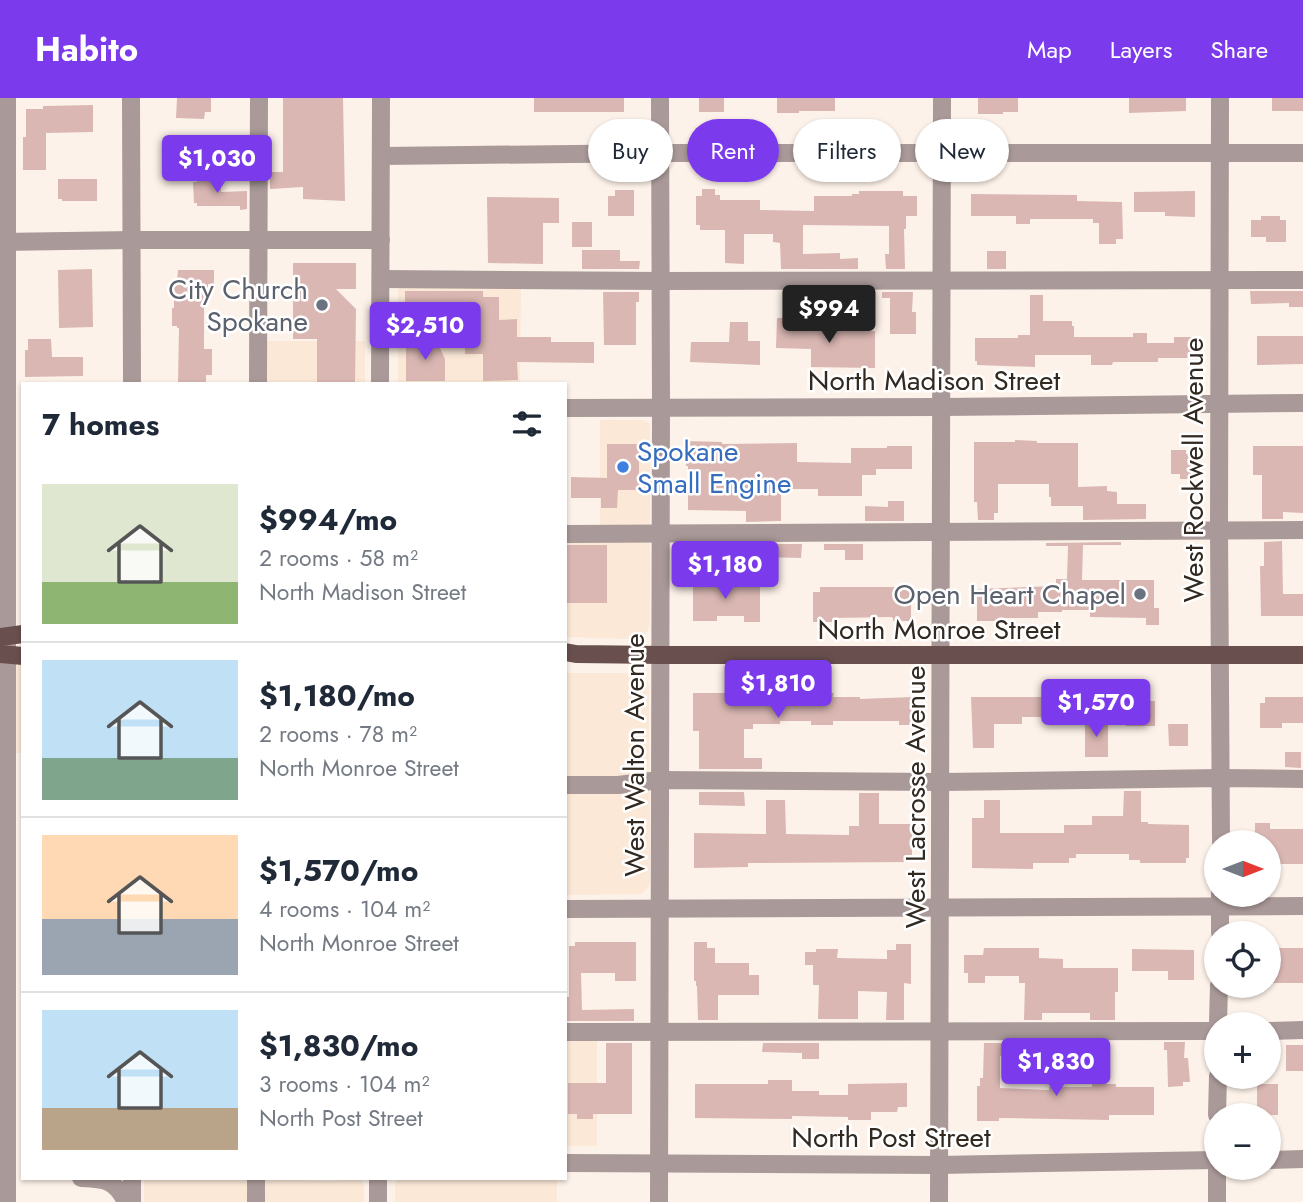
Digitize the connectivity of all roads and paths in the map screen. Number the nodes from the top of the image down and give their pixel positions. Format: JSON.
{"nodes":[{"id":1,"x":7,"y":98,"type":"edge"},
{"id":2,"x":131,"y":98,"type":"edge"},
{"id":3,"x":259,"y":98,"type":"edge"},
{"id":4,"x":382,"y":98,"type":"edge"},
{"id":5,"x":660,"y":98,"type":"edge"},
{"id":6,"x":942,"y":98,"type":"edge"},
{"id":7,"x":1220,"y":98,"type":"edge"},
{"id":8,"x":660,"y":119,"type":"edge"},
{"id":9,"x":942,"y":119,"type":"edge"},
{"id":10,"x":673,"y":153,"type":"edge"},
{"id":11,"x":1220,"y":153,"type":"junction"},
{"id":12,"x":1303,"y":153,"type":"edge"},
{"id":13,"x":588,"y":154,"type":"edge"},
{"id":14,"x":915,"y":154,"type":"edge"},
{"id":15,"x":1009,"y":154,"type":"edge"},
{"id":16,"x":382,"y":156,"type":"junction"},
{"id":17,"x":661,"y":182,"type":"edge"},
{"id":18,"x":942,"y":182,"type":"edge"},
{"id":19,"x":132,"y":240,"type":"junction"},
{"id":20,"x":259,"y":240,"type":"junction"},
{"id":21,"x":381,"y":240,"type":"junction"},
{"id":22,"x":3,"y":242,"type":"edge"},
{"id":23,"x":381,"y":279,"type":"junction"},
{"id":24,"x":1219,"y":280,"type":"junction"},
{"id":25,"x":1303,"y":280,"type":"edge"},
{"id":26,"x":661,"y":281,"type":"junction"},
{"id":27,"x":942,"y":281,"type":"junction"},
{"id":28,"x":132,"y":382,"type":"edge"},
{"id":29,"x":258,"y":382,"type":"edge"},
{"id":30,"x":380,"y":382,"type":"edge"},
{"id":31,"x":1219,"y":403,"type":"junction"},
{"id":32,"x":1303,"y":403,"type":"edge"},
{"id":33,"x":941,"y":407,"type":"junction"},
{"id":34,"x":567,"y":408,"type":"edge"},
{"id":35,"x":662,"y":408,"type":"junction"},
{"id":36,"x":1219,"y":530,"type":"junction"},
{"id":37,"x":1303,"y":530,"type":"edge"},
{"id":38,"x":941,"y":531,"type":"junction"},
{"id":39,"x":661,"y":533,"type":"junction"},
{"id":40,"x":567,"y":534,"type":"edge"},
{"id":41,"x":10,"y":635,"type":"edge"},
{"id":42,"x":569,"y":654,"type":"edge"},
{"id":43,"x":10,"y":655,"type":"edge"},
{"id":44,"x":661,"y":655,"type":"junction"},
{"id":45,"x":1220,"y":655,"type":"junction"},
{"id":46,"x":1303,"y":655,"type":"edge"},
{"id":47,"x":941,"y":656,"type":"junction"},
{"id":48,"x":1221,"y":778,"type":"junction"},
{"id":49,"x":1303,"y":779,"type":"edge"},
{"id":50,"x":660,"y":780,"type":"junction"},
{"id":51,"x":941,"y":782,"type":"junction"},
{"id":52,"x":567,"y":785,"type":"edge"},
{"id":53,"x":1220,"y":830,"type":"edge"},
{"id":54,"x":1204,"y":900,"type":"edge"},
{"id":55,"x":1281,"y":904,"type":"edge"},
{"id":56,"x":1303,"y":906,"type":"edge"},
{"id":57,"x":941,"y":907,"type":"junction"},
{"id":58,"x":567,"y":909,"type":"edge"},
{"id":59,"x":660,"y":910,"type":"junction"},
{"id":60,"x":1303,"y":1030,"type":"edge"},
{"id":61,"x":659,"y":1031,"type":"junction"},
{"id":62,"x":940,"y":1031,"type":"junction"},
{"id":63,"x":1204,"y":1031,"type":"edge"},
{"id":64,"x":1281,"y":1031,"type":"edge"},
{"id":65,"x":567,"y":1032,"type":"edge"},
{"id":66,"x":1303,"y":1159,"type":"edge"},
{"id":67,"x":1204,"y":1160,"type":"edge"},
{"id":68,"x":1281,"y":1160,"type":"edge"},
{"id":69,"x":567,"y":1163,"type":"edge"},
{"id":70,"x":659,"y":1163,"type":"junction"},
{"id":71,"x":939,"y":1165,"type":"junction"},
{"id":72,"x":13,"y":1173,"type":"edge"},
{"id":73,"x":103,"y":1180,"type":"edge"},
{"id":74,"x":132,"y":1180,"type":"edge"},
{"id":75,"x":256,"y":1180,"type":"edge"},
{"id":76,"x":378,"y":1180,"type":"edge"},
{"id":77,"x":1217,"y":1180,"type":"edge"},
{"id":78,"x":7,"y":1202,"type":"edge"},
{"id":79,"x":126,"y":1202,"type":"edge"},
{"id":80,"x":132,"y":1202,"type":"edge"},
{"id":81,"x":256,"y":1202,"type":"edge"},
{"id":82,"x":378,"y":1202,"type":"edge"},
{"id":83,"x":659,"y":1202,"type":"edge"},
{"id":84,"x":939,"y":1202,"type":"edge"},
{"id":85,"x":1217,"y":1202,"type":"edge"}],
"edges":[{"from":1,"to":22,"type":"street"},
{"from":2,"to":19,"type":"street"},
{"from":3,"to":20,"type":"street"},
{"from":4,"to":16,"type":"street"},
{"from":5,"to":8,"type":"street","name":"West Walton Avenue"},
{"from":6,"to":9,"type":"street","name":"West Lacrosse Avenue"},
{"from":7,"to":11,"type":"street","name":"West Rockwell Avenue"},
{"from":10,"to":14,"type":"street"},
{"from":11,"to":12,"type":"street"},
{"from":11,"to":15,"type":"street"},
{"from":11,"to":24,"type":"street","name":"West Rockwell Avenue"},
{"from":13,"to":16,"type":"street"},
{"from":16,"to":21,"type":"street"},
{"from":17,"to":26,"type":"street","name":"West Walton Avenue"},
{"from":18,"to":27,"type":"street","name":"West Lacrosse Avenue"},
{"from":19,"to":20,"type":"street"},
{"from":19,"to":22,"type":"street"},
{"from":19,"to":28,"type":"street"},
{"from":20,"to":21,"type":"street"},
{"from":20,"to":29,"type":"street"},
{"from":21,"to":23,"type":"street"},
{"from":22,"to":41,"type":"street"},
{"from":23,"to":26,"type":"street"},
{"from":23,"to":30,"type":"street"},
{"from":24,"to":25,"type":"street"},
{"from":24,"to":27,"type":"street"},
{"from":24,"to":31,"type":"street","name":"West Rockwell Avenue"},
{"from":26,"to":27,"type":"street"},
{"from":26,"to":35,"type":"street","name":"West Walton Avenue"},
{"from":27,"to":33,"type":"street","name":"West Lacrosse Avenue"},
{"from":31,"to":32,"type":"street","name":"North Madison Street"},
{"from":31,"to":33,"type":"street","name":"North Madison Street"},
{"from":31,"to":36,"type":"street","name":"West Rockwell Avenue"},
{"from":33,"to":35,"type":"street","name":"North Madison Street"},
{"from":33,"to":38,"type":"street","name":"West Lacrosse Avenue"},
{"from":34,"to":35,"type":"street","name":"North Madison Street"},
{"from":35,"to":39,"type":"street","name":"West Walton Avenue"},
{"from":36,"to":37,"type":"street"},
{"from":36,"to":38,"type":"street"},
{"from":36,"to":45,"type":"street","name":"West Rockwell Avenue"},
{"from":38,"to":39,"type":"street"},
{"from":38,"to":47,"type":"street","name":"West Lacrosse Avenue"},
{"from":39,"to":40,"type":"street"},
{"from":39,"to":44,"type":"street","name":"West Walton Avenue"},
{"from":41,"to":43,"type":"street"},
{"from":42,"to":44,"type":"main road","name":"North Monroe Street"},
{"from":43,"to":72,"type":"street"},
{"from":44,"to":47,"type":"main road","name":"North Monroe Street"},
{"from":44,"to":50,"type":"street","name":"West Walton Avenue"},
{"from":45,"to":46,"type":"main road","name":"North Monroe Street"},
{"from":45,"to":47,"type":"main road","name":"North Monroe Street"},
{"from":45,"to":48,"type":"street","name":"West Rockwell Avenue"},
{"from":47,"to":51,"type":"street","name":"West Lacrosse Avenue"},
{"from":48,"to":49,"type":"street"},
{"from":48,"to":51,"type":"street"},
{"from":48,"to":53,"type":"street","name":"West Rockwell Avenue"},
{"from":50,"to":51,"type":"street"},
{"from":50,"to":52,"type":"street"},
{"from":50,"to":59,"type":"street","name":"West Walton Avenue"},
{"from":51,"to":57,"type":"street","name":"West Lacrosse Avenue"},
{"from":54,"to":57,"type":"street"},
{"from":55,"to":56,"type":"street"},
{"from":57,"to":59,"type":"street"},
{"from":57,"to":62,"type":"street","name":"West Lacrosse Avenue"},
{"from":58,"to":59,"type":"street"},
{"from":59,"to":61,"type":"street","name":"West Walton Avenue"},
{"from":60,"to":64,"type":"street"},
{"from":61,"to":62,"type":"street"},
{"from":61,"to":65,"type":"street"},
{"from":61,"to":70,"type":"street","name":"West Walton Avenue"},
{"from":62,"to":63,"type":"street"},
{"from":62,"to":71,"type":"street","name":"West Lacrosse Avenue"},
{"from":66,"to":68,"type":"street"},
{"from":67,"to":71,"type":"street","name":"North Post Street"},
{"from":69,"to":70,"type":"street","name":"North Post Street"},
{"from":70,"to":71,"type":"street","name":"North Post Street"},
{"from":70,"to":83,"type":"street","name":"West Walton Avenue"},
{"from":71,"to":84,"type":"street","name":"West Lacrosse Avenue"},
{"from":72,"to":78,"type":"street"},
{"from":73,"to":79,"type":"street"},
{"from":74,"to":80,"type":"street"},
{"from":75,"to":81,"type":"street"},
{"from":76,"to":82,"type":"street"},
{"from":77,"to":85,"type":"street"}]}
